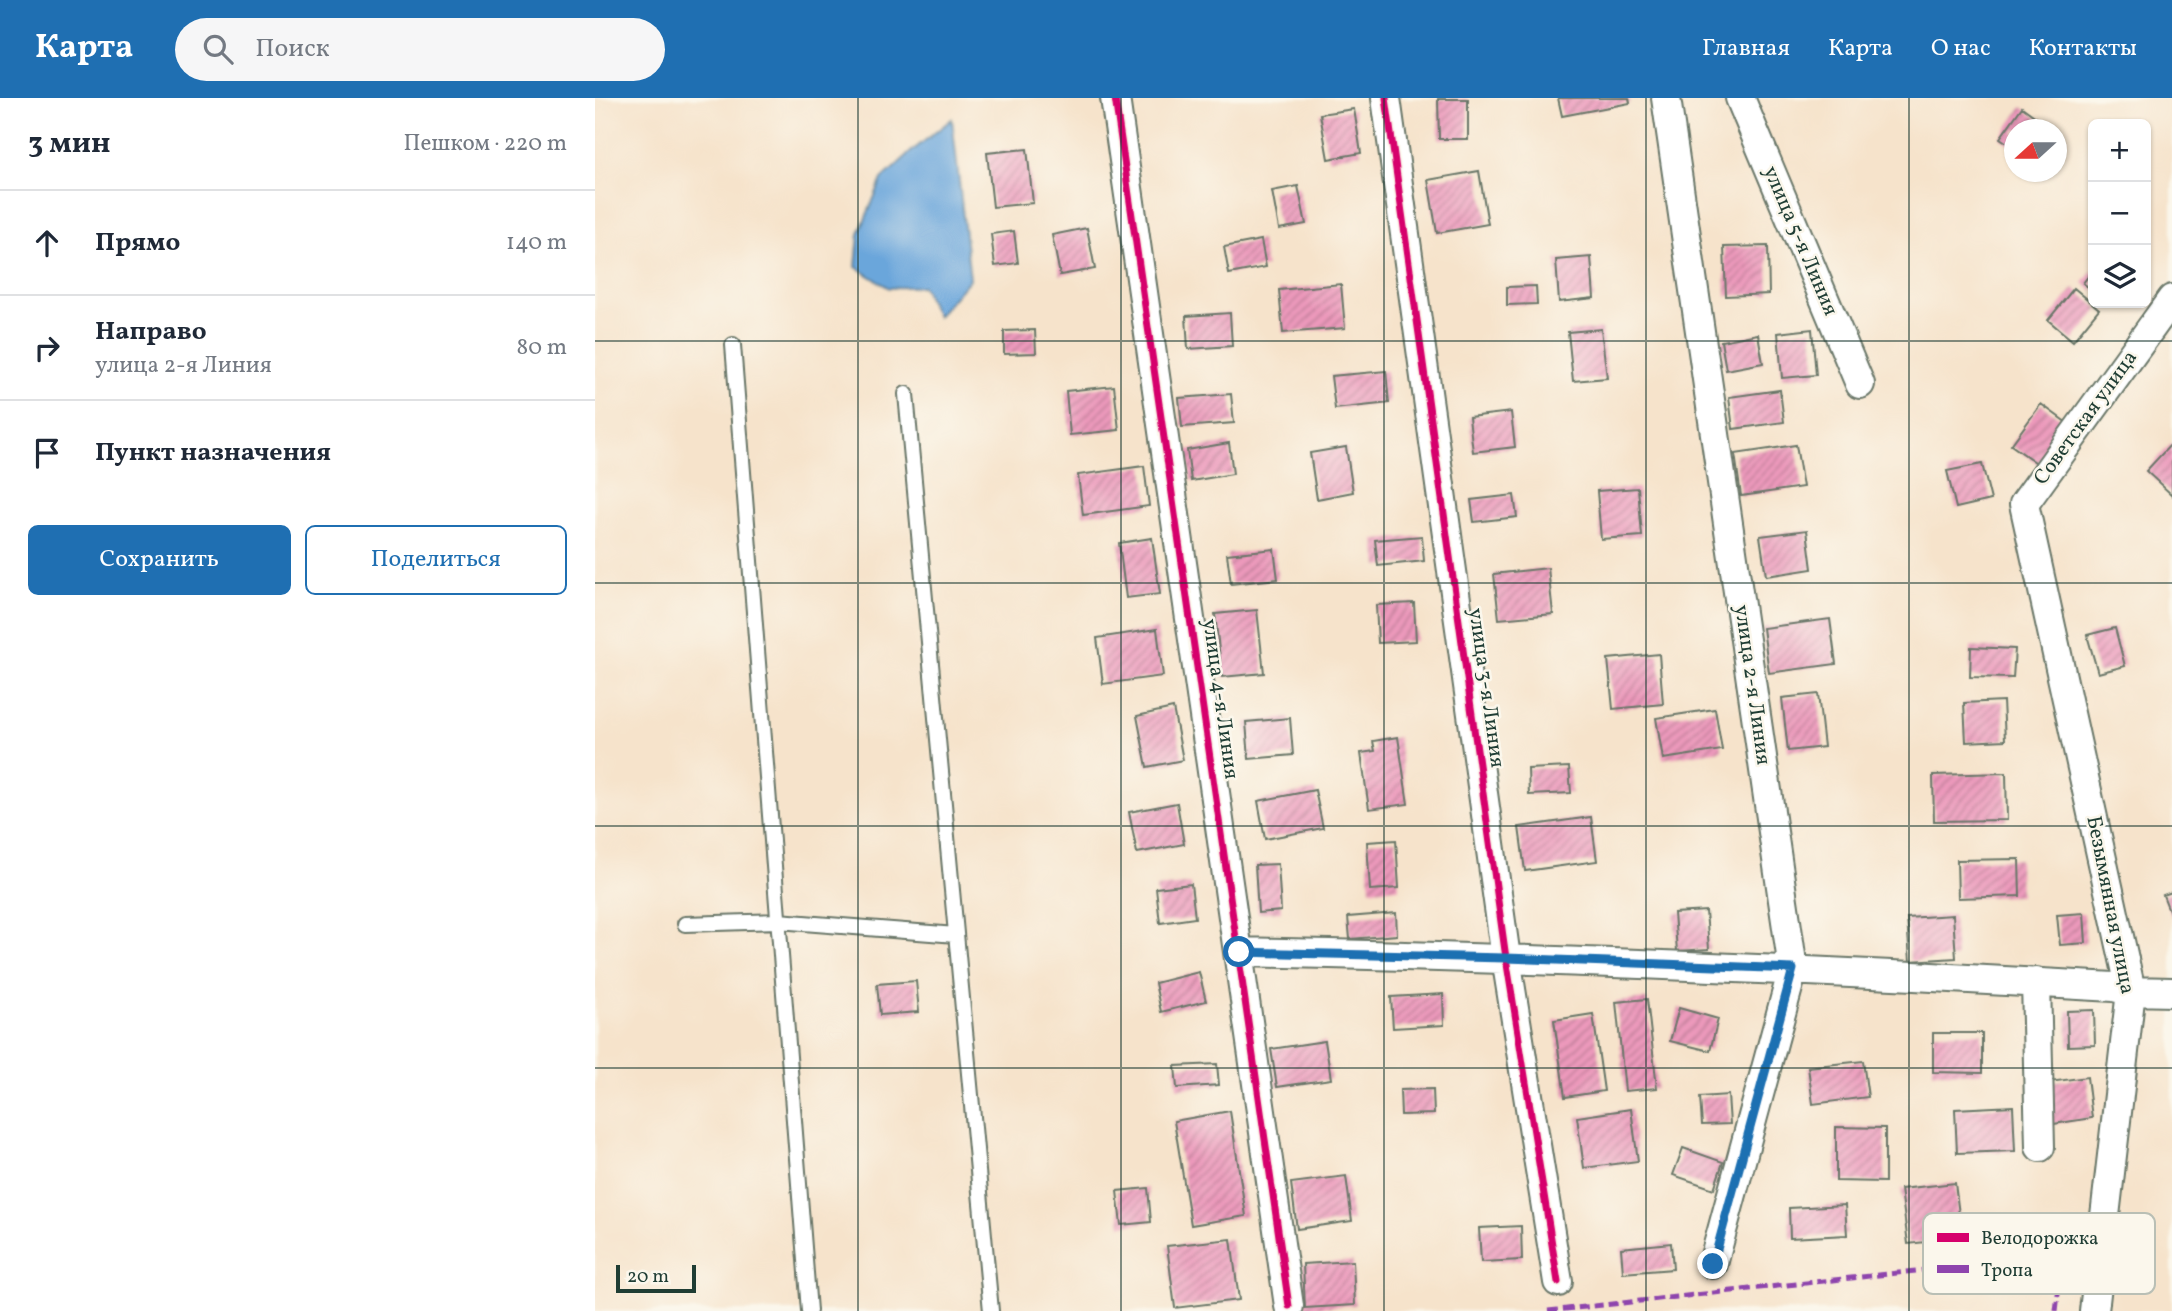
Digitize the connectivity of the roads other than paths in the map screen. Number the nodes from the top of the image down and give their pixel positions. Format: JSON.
{"nodes":[{"id":1,"x":1115,"y":98,"type":"edge"},
{"id":2,"x":1386,"y":98,"type":"edge"},
{"id":3,"x":1666,"y":98,"type":"edge"},
{"id":4,"x":1740,"y":98,"type":"edge"},
{"id":5,"x":2172,"y":299,"type":"edge"},
{"id":6,"x":733,"y":345,"type":"dead end"},
{"id":7,"x":1860,"y":384,"type":"dead end"},
{"id":8,"x":906,"y":394,"type":"dead end"},
{"id":9,"x":2024,"y":504,"type":"joint"},
{"id":10,"x":778,"y":921,"type":"junction"},
{"id":11,"x":685,"y":924,"type":"dead end"},
{"id":12,"x":956,"y":935,"type":"junction"},
{"id":13,"x":1239,"y":952,"type":"junction"},
{"id":14,"x":1506,"y":958,"type":"junction"},
{"id":15,"x":1793,"y":969,"type":"junction"},
{"id":16,"x":2036,"y":982,"type":"junction"},
{"id":17,"x":2131,"y":990,"type":"junction"},
{"id":18,"x":2172,"y":992,"type":"edge"},
{"id":19,"x":2040,"y":1147,"type":"dead end"},
{"id":20,"x":2105,"y":1213,"type":"edge"},
{"id":21,"x":1713,"y":1264,"type":"dead end"},
{"id":22,"x":1558,"y":1282,"type":"dead end"},
{"id":23,"x":1289,"y":1306,"type":"dead end"},
{"id":24,"x":809,"y":1311,"type":"edge"},
{"id":25,"x":992,"y":1311,"type":"edge"}],
"edges":[{"from":1,"to":13,"type":"street","name":"улица 4-я Линия"},
{"from":2,"to":14,"type":"street","name":"улица 3-я Линия"},
{"from":3,"to":15,"type":"street","name":"улица 2-я Линия"},
{"from":4,"to":7,"type":"street","name":"улица 5-я Линия"},
{"from":5,"to":9,"type":"street","name":"Советская улица"},
{"from":6,"to":10,"type":"lane"},
{"from":8,"to":12,"type":"lane"},
{"from":9,"to":17,"type":"street","name":"Безымянная улица"},
{"from":10,"to":11,"type":"lane"},
{"from":10,"to":12,"type":"lane"},
{"from":10,"to":24,"type":"lane"},
{"from":12,"to":25,"type":"lane"},
{"from":13,"to":14,"type":"street"},
{"from":13,"to":23,"type":"street","name":"улица 4-я Линия"},
{"from":14,"to":15,"type":"street"},
{"from":14,"to":22,"type":"street","name":"улица 3-я Линия"},
{"from":15,"to":16,"type":"street"},
{"from":15,"to":21,"type":"street","name":"улица 2-я Линия"},
{"from":16,"to":17,"type":"street"},
{"from":16,"to":19,"type":"street"},
{"from":17,"to":18,"type":"street"},
{"from":17,"to":20,"type":"street","name":"Безымянная улица"}]}
